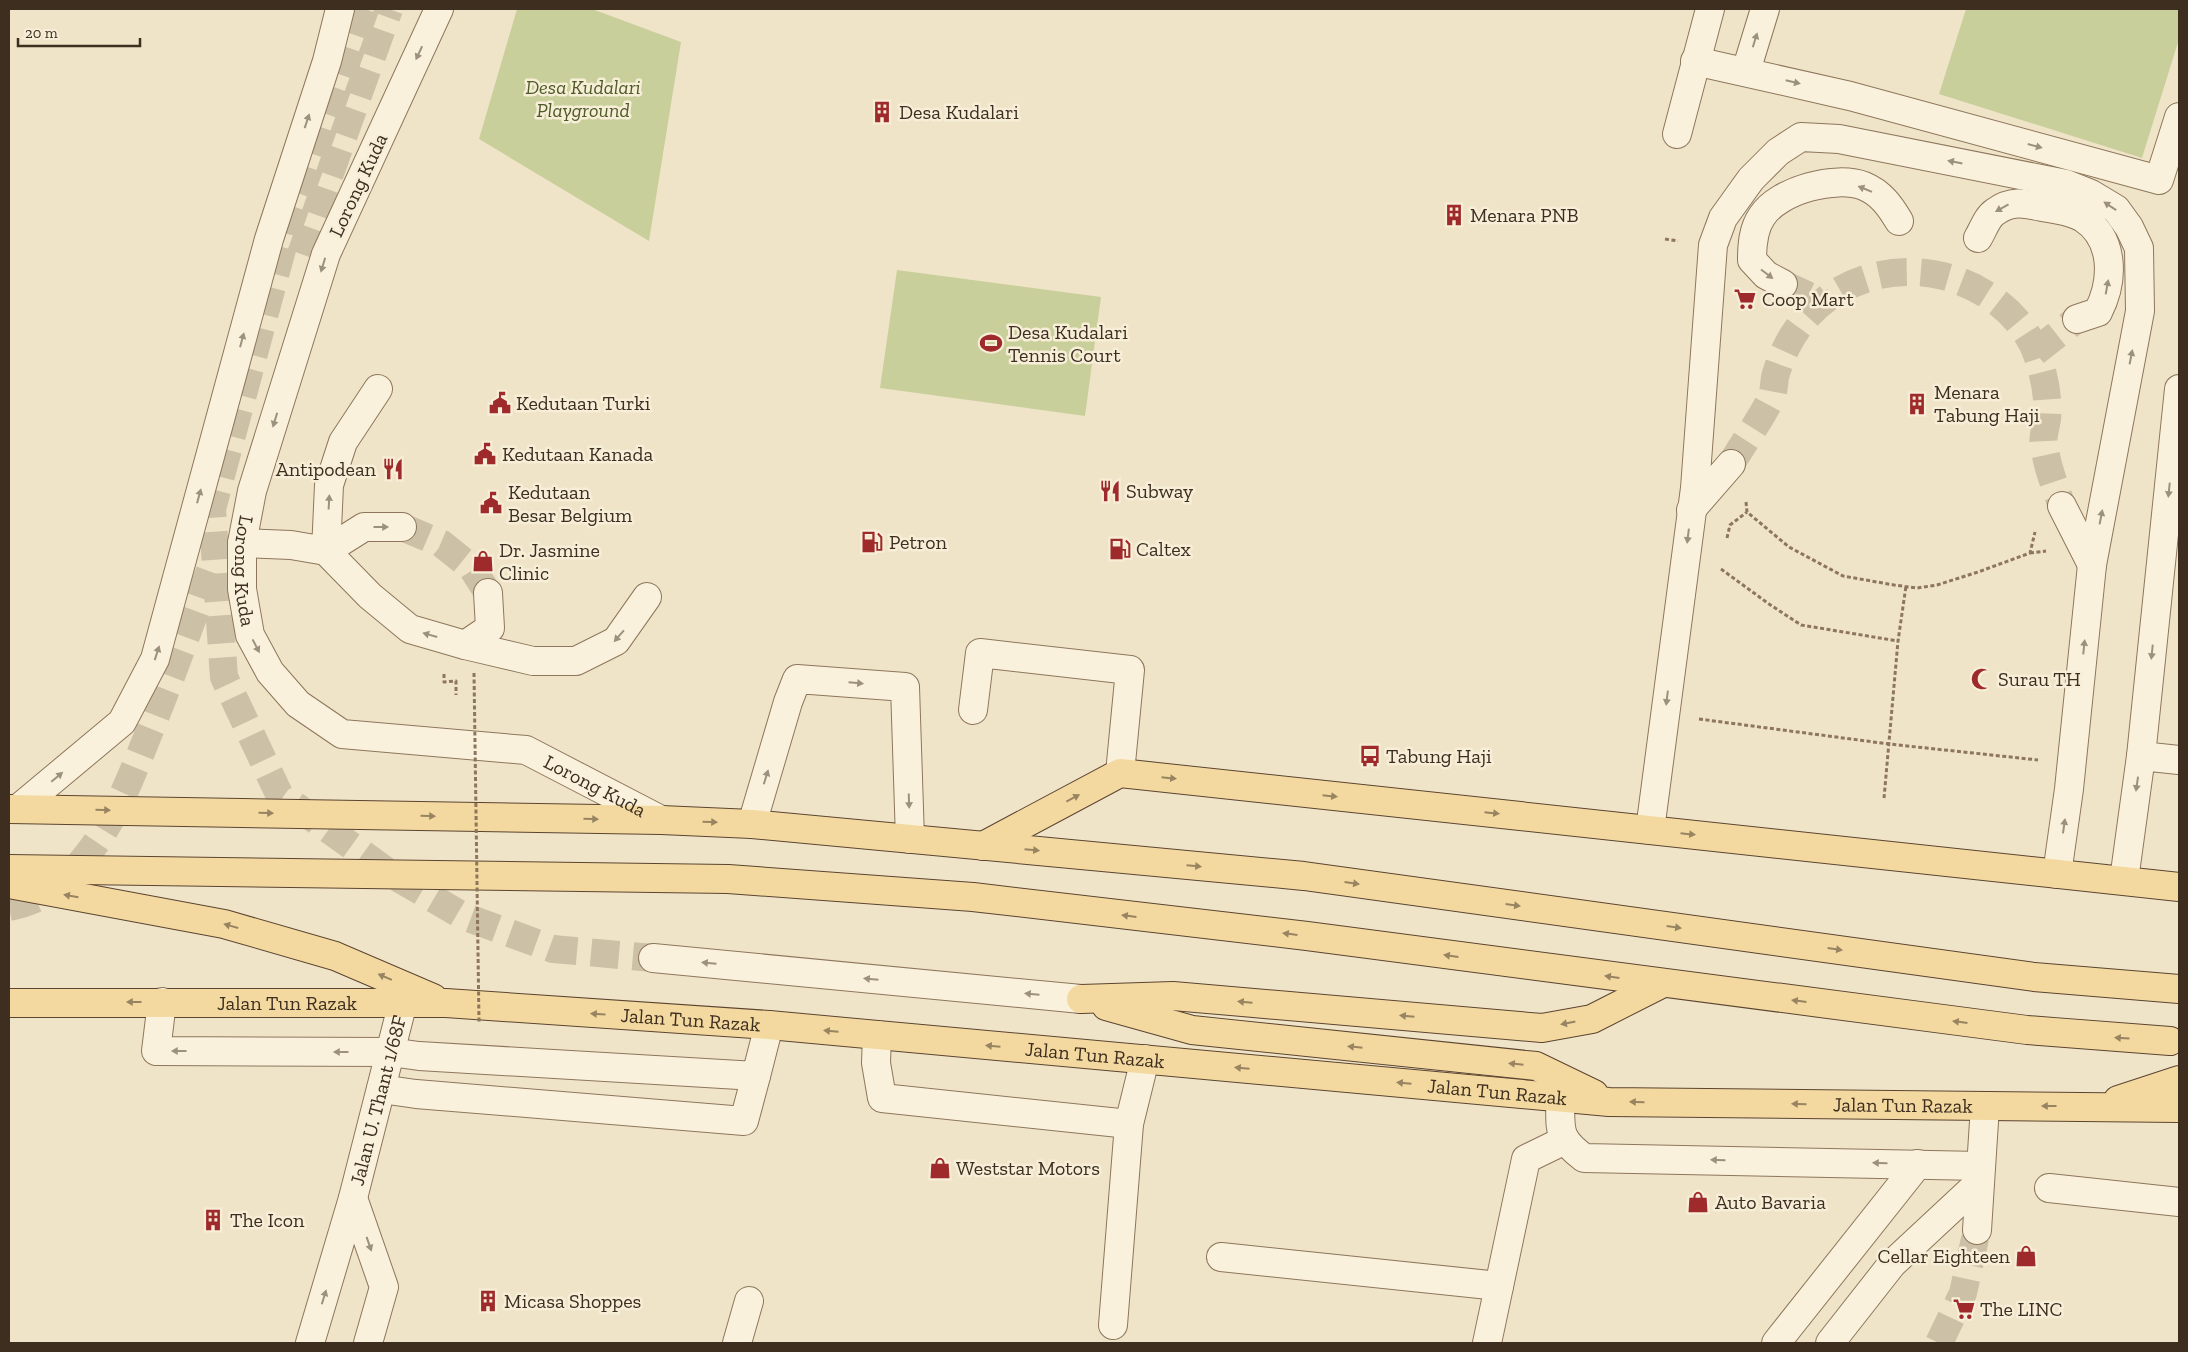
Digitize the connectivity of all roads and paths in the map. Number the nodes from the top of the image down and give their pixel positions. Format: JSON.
{"nodes":[{"id":1,"x":340,"y":9,"type":"edge"},
{"id":2,"x":439,"y":9,"type":"edge"},
{"id":3,"x":1710,"y":9,"type":"edge"},
{"id":4,"x":1765,"y":9,"type":"edge"},
{"id":5,"x":1695,"y":61,"type":"junction"},
{"id":6,"x":1746,"y":71,"type":"junction"},
{"id":7,"x":2179,"y":117,"type":"edge"},
{"id":8,"x":1677,"y":134,"type":"dead end"},
{"id":9,"x":1899,"y":221,"type":"dead end"},
{"id":10,"x":1978,"y":238,"type":"dead end"},
{"id":11,"x":1783,"y":284,"type":"tunnel mouth"},
{"id":12,"x":2078,"y":320,"type":"tunnel mouth"},
{"id":13,"x":378,"y":389,"type":"dead end"},
{"id":14,"x":2179,"y":389,"type":"edge"},
{"id":15,"x":1731,"y":464,"type":"tunnel mouth"},
{"id":16,"x":1746,"y":492,"type":"dead end"},
{"id":17,"x":2062,"y":506,"type":"tunnel mouth"},
{"id":18,"x":1691,"y":510,"type":"junction"},
{"id":19,"x":402,"y":527,"type":"tunnel mouth"},
{"id":20,"x":2036,"y":529,"type":"dead end"},
{"id":21,"x":242,"y":543,"type":"junction"},
{"id":22,"x":326,"y":551,"type":"junction"},
{"id":23,"x":2092,"y":565,"type":"junction"},
{"id":24,"x":1718,"y":567,"type":"dead end"},
{"id":25,"x":1906,"y":586,"type":"junction"},
{"id":26,"x":488,"y":593,"type":"tunnel mouth"},
{"id":27,"x":647,"y":597,"type":"dead end"},
{"id":28,"x":1898,"y":641,"type":"junction"},
{"id":29,"x":464,"y":645,"type":"junction"},
{"id":30,"x":474,"y":673,"type":"dead end"},
{"id":31,"x":444,"y":682,"type":"dead end"},
{"id":32,"x":456,"y":695,"type":"dead end"},
{"id":33,"x":973,"y":710,"type":"dead end"},
{"id":34,"x":1698,"y":719,"type":"dead end"},
{"id":35,"x":1889,"y":744,"type":"junction"},
{"id":36,"x":2141,"y":756,"type":"junction"},
{"id":37,"x":2038,"y":760,"type":"dead end"},
{"id":38,"x":2179,"y":760,"type":"edge"},
{"id":39,"x":1120,"y":773,"type":"junction"},
{"id":40,"x":1884,"y":798,"type":"dead end"},
{"id":41,"x":14,"y":808,"type":"edge"},
{"id":42,"x":661,"y":820,"type":"junction"},
{"id":43,"x":752,"y":824,"type":"junction"},
{"id":44,"x":1650,"y":830,"type":"junction"},
{"id":45,"x":910,"y":839,"type":"junction"},
{"id":46,"x":983,"y":846,"type":"junction"},
{"id":47,"x":9,"y":869,"type":"edge"},
{"id":48,"x":2057,"y":874,"type":"junction"},
{"id":49,"x":2124,"y":880,"type":"junction"},
{"id":50,"x":9,"y":884,"type":"edge"},
{"id":51,"x":2172,"y":888,"type":"edge"},
{"id":52,"x":653,"y":958,"type":"tunnel mouth"},
{"id":53,"x":1661,"y":984,"type":"junction"},
{"id":54,"x":2179,"y":989,"type":"edge"},
{"id":55,"x":1081,"y":999,"type":"junction"},
{"id":56,"x":162,"y":1002,"type":"junction"},
{"id":57,"x":403,"y":1002,"type":"junction"},
{"id":58,"x":9,"y":1003,"type":"edge"},
{"id":59,"x":446,"y":1003,"type":"junction"},
{"id":60,"x":479,"y":1022,"type":"dead end"},
{"id":61,"x":769,"y":1025,"type":"junction"},
{"id":62,"x":876,"y":1035,"type":"junction"},
{"id":63,"x":2170,"y":1041,"type":"dead end"},
{"id":64,"x":390,"y":1052,"type":"junction"},
{"id":65,"x":1145,"y":1059,"type":"junction"},
{"id":66,"x":756,"y":1076,"type":"junction"},
{"id":67,"x":2179,"y":1080,"type":"edge"},
{"id":68,"x":381,"y":1089,"type":"junction"},
{"id":69,"x":1560,"y":1097,"type":"junction"},
{"id":70,"x":1609,"y":1102,"type":"junction"},
{"id":71,"x":1986,"y":1106,"type":"junction"},
{"id":72,"x":2098,"y":1106,"type":"junction"},
{"id":73,"x":2179,"y":1108,"type":"edge"},
{"id":74,"x":1129,"y":1124,"type":"junction"},
{"id":75,"x":1565,"y":1140,"type":"junction"},
{"id":76,"x":1918,"y":1164,"type":"junction"},
{"id":77,"x":1981,"y":1174,"type":"junction"},
{"id":78,"x":2049,"y":1188,"type":"dead end"},
{"id":79,"x":353,"y":1198,"type":"junction"},
{"id":80,"x":2179,"y":1202,"type":"edge"},
{"id":81,"x":1977,"y":1230,"type":"tunnel mouth"},
{"id":82,"x":1221,"y":1257,"type":"dead end"},
{"id":83,"x":1499,"y":1286,"type":"junction"},
{"id":84,"x":749,"y":1301,"type":"dead end"},
{"id":85,"x":1113,"y":1325,"type":"dead end"},
{"id":86,"x":310,"y":1343,"type":"edge"},
{"id":87,"x":368,"y":1343,"type":"edge"},
{"id":88,"x":737,"y":1343,"type":"edge"},
{"id":89,"x":1487,"y":1343,"type":"edge"},
{"id":90,"x":1776,"y":1343,"type":"edge"},
{"id":91,"x":1830,"y":1343,"type":"edge"}],
"edges":[{"from":41,"to":1,"type":"street","one_way":true},
{"from":2,"to":21,"type":"street","name":"Lorong Kuda","one_way":true},
{"from":3,"to":5,"type":"street"},
{"from":6,"to":4,"type":"street","one_way":true},
{"from":5,"to":6,"type":"street"},
{"from":5,"to":8,"type":"street"},
{"from":6,"to":7,"type":"street","one_way":true},
{"from":9,"to":11,"type":"street","one_way":true},
{"from":12,"to":10,"type":"street","one_way":true},
{"from":22,"to":13,"type":"street","one_way":true},
{"from":14,"to":36,"type":"street","one_way":true},
{"from":15,"to":18,"type":"street"},
{"from":16,"to":25,"type":"path"},
{"from":17,"to":23,"type":"street"},
{"from":23,"to":18,"type":"street","one_way":true},
{"from":18,"to":44,"type":"street","one_way":true},
{"from":22,"to":19,"type":"street","one_way":true},
{"from":20,"to":25,"type":"path"},
{"from":21,"to":22,"type":"street"},
{"from":21,"to":42,"type":"street","name":"Lorong Kuda","one_way":true},
{"from":29,"to":22,"type":"street","one_way":true},
{"from":48,"to":23,"type":"street","one_way":true},
{"from":24,"to":28,"type":"path"},
{"from":25,"to":28,"type":"path"},
{"from":26,"to":29,"type":"street"},
{"from":27,"to":29,"type":"street","one_way":true},
{"from":28,"to":35,"type":"path"},
{"from":30,"to":60,"type":"path","bridge":true},
{"from":31,"to":32,"type":"path"},
{"from":33,"to":39,"type":"street"},
{"from":34,"to":35,"type":"path"},
{"from":35,"to":37,"type":"path"},
{"from":35,"to":40,"type":"path"},
{"from":36,"to":38,"type":"street"},
{"from":36,"to":49,"type":"street","one_way":true},
{"from":39,"to":44,"type":"main road","one_way":true},
{"from":46,"to":39,"type":"main road","one_way":true},
{"from":41,"to":42,"type":"main road","one_way":true},
{"from":42,"to":43,"type":"main road","one_way":true},
{"from":43,"to":45,"type":"main road"},
{"from":43,"to":45,"type":"street","one_way":true},
{"from":44,"to":48,"type":"main road","one_way":true},
{"from":45,"to":46,"type":"main road"},
{"from":46,"to":54,"type":"main road","one_way":true},
{"from":53,"to":47,"type":"main road","one_way":true},
{"from":48,"to":49,"type":"main road"},
{"from":49,"to":51,"type":"main road"},
{"from":59,"to":50,"type":"main road","one_way":true},
{"from":55,"to":52,"type":"street","one_way":true},
{"from":53,"to":55,"type":"main road","one_way":true},
{"from":63,"to":53,"type":"main road","one_way":true},
{"from":70,"to":55,"type":"main road","one_way":true},
{"from":56,"to":57,"type":"main road","name":"Jalan Tun Razak"},
{"from":56,"to":58,"type":"main road","name":"Jalan Tun Razak","one_way":true},
{"from":64,"to":56,"type":"street","one_way":true},
{"from":57,"to":59,"type":"main road","name":"Jalan Tun Razak"},
{"from":57,"to":64,"type":"street","name":"Jalan U. Thant 1/68F"},
{"from":61,"to":59,"type":"main road","name":"Jalan Tun Razak","one_way":true},
{"from":62,"to":61,"type":"main road","name":"Jalan Tun Razak","one_way":true},
{"from":61,"to":66,"type":"street"},
{"from":65,"to":62,"type":"main road","name":"Jalan Tun Razak","one_way":true},
{"from":62,"to":74,"type":"street"},
{"from":64,"to":66,"type":"street"},
{"from":64,"to":68,"type":"street","name":"Jalan U. Thant 1/68F"},
{"from":69,"to":65,"type":"main road","name":"Jalan Tun Razak","one_way":true},
{"from":65,"to":74,"type":"street"},
{"from":66,"to":68,"type":"street"},
{"from":67,"to":72,"type":"main road"},
{"from":68,"to":79,"type":"street","name":"Jalan U. Thant 1/68F"},
{"from":69,"to":70,"type":"main road","name":"Jalan Tun Razak"},
{"from":69,"to":75,"type":"street"},
{"from":71,"to":70,"type":"main road","name":"Jalan Tun Razak","one_way":true},
{"from":72,"to":71,"type":"main road","name":"Jalan Tun Razak","one_way":true},
{"from":71,"to":77,"type":"street"},
{"from":72,"to":73,"type":"main road","name":"Jalan Tun Razak"},
{"from":74,"to":85,"type":"street"},
{"from":76,"to":75,"type":"street","one_way":true},
{"from":75,"to":83,"type":"street"},
{"from":76,"to":77,"type":"street"},
{"from":76,"to":90,"type":"street"},
{"from":77,"to":81,"type":"street"},
{"from":77,"to":91,"type":"street"},
{"from":78,"to":80,"type":"street"},
{"from":86,"to":79,"type":"street","name":"Jalan U. Thant 1/68F","one_way":true},
{"from":79,"to":87,"type":"street","name":"Jalan U. Thant 1/68F","one_way":true},
{"from":82,"to":83,"type":"street"},
{"from":83,"to":89,"type":"street"},
{"from":84,"to":88,"type":"street"}]}
